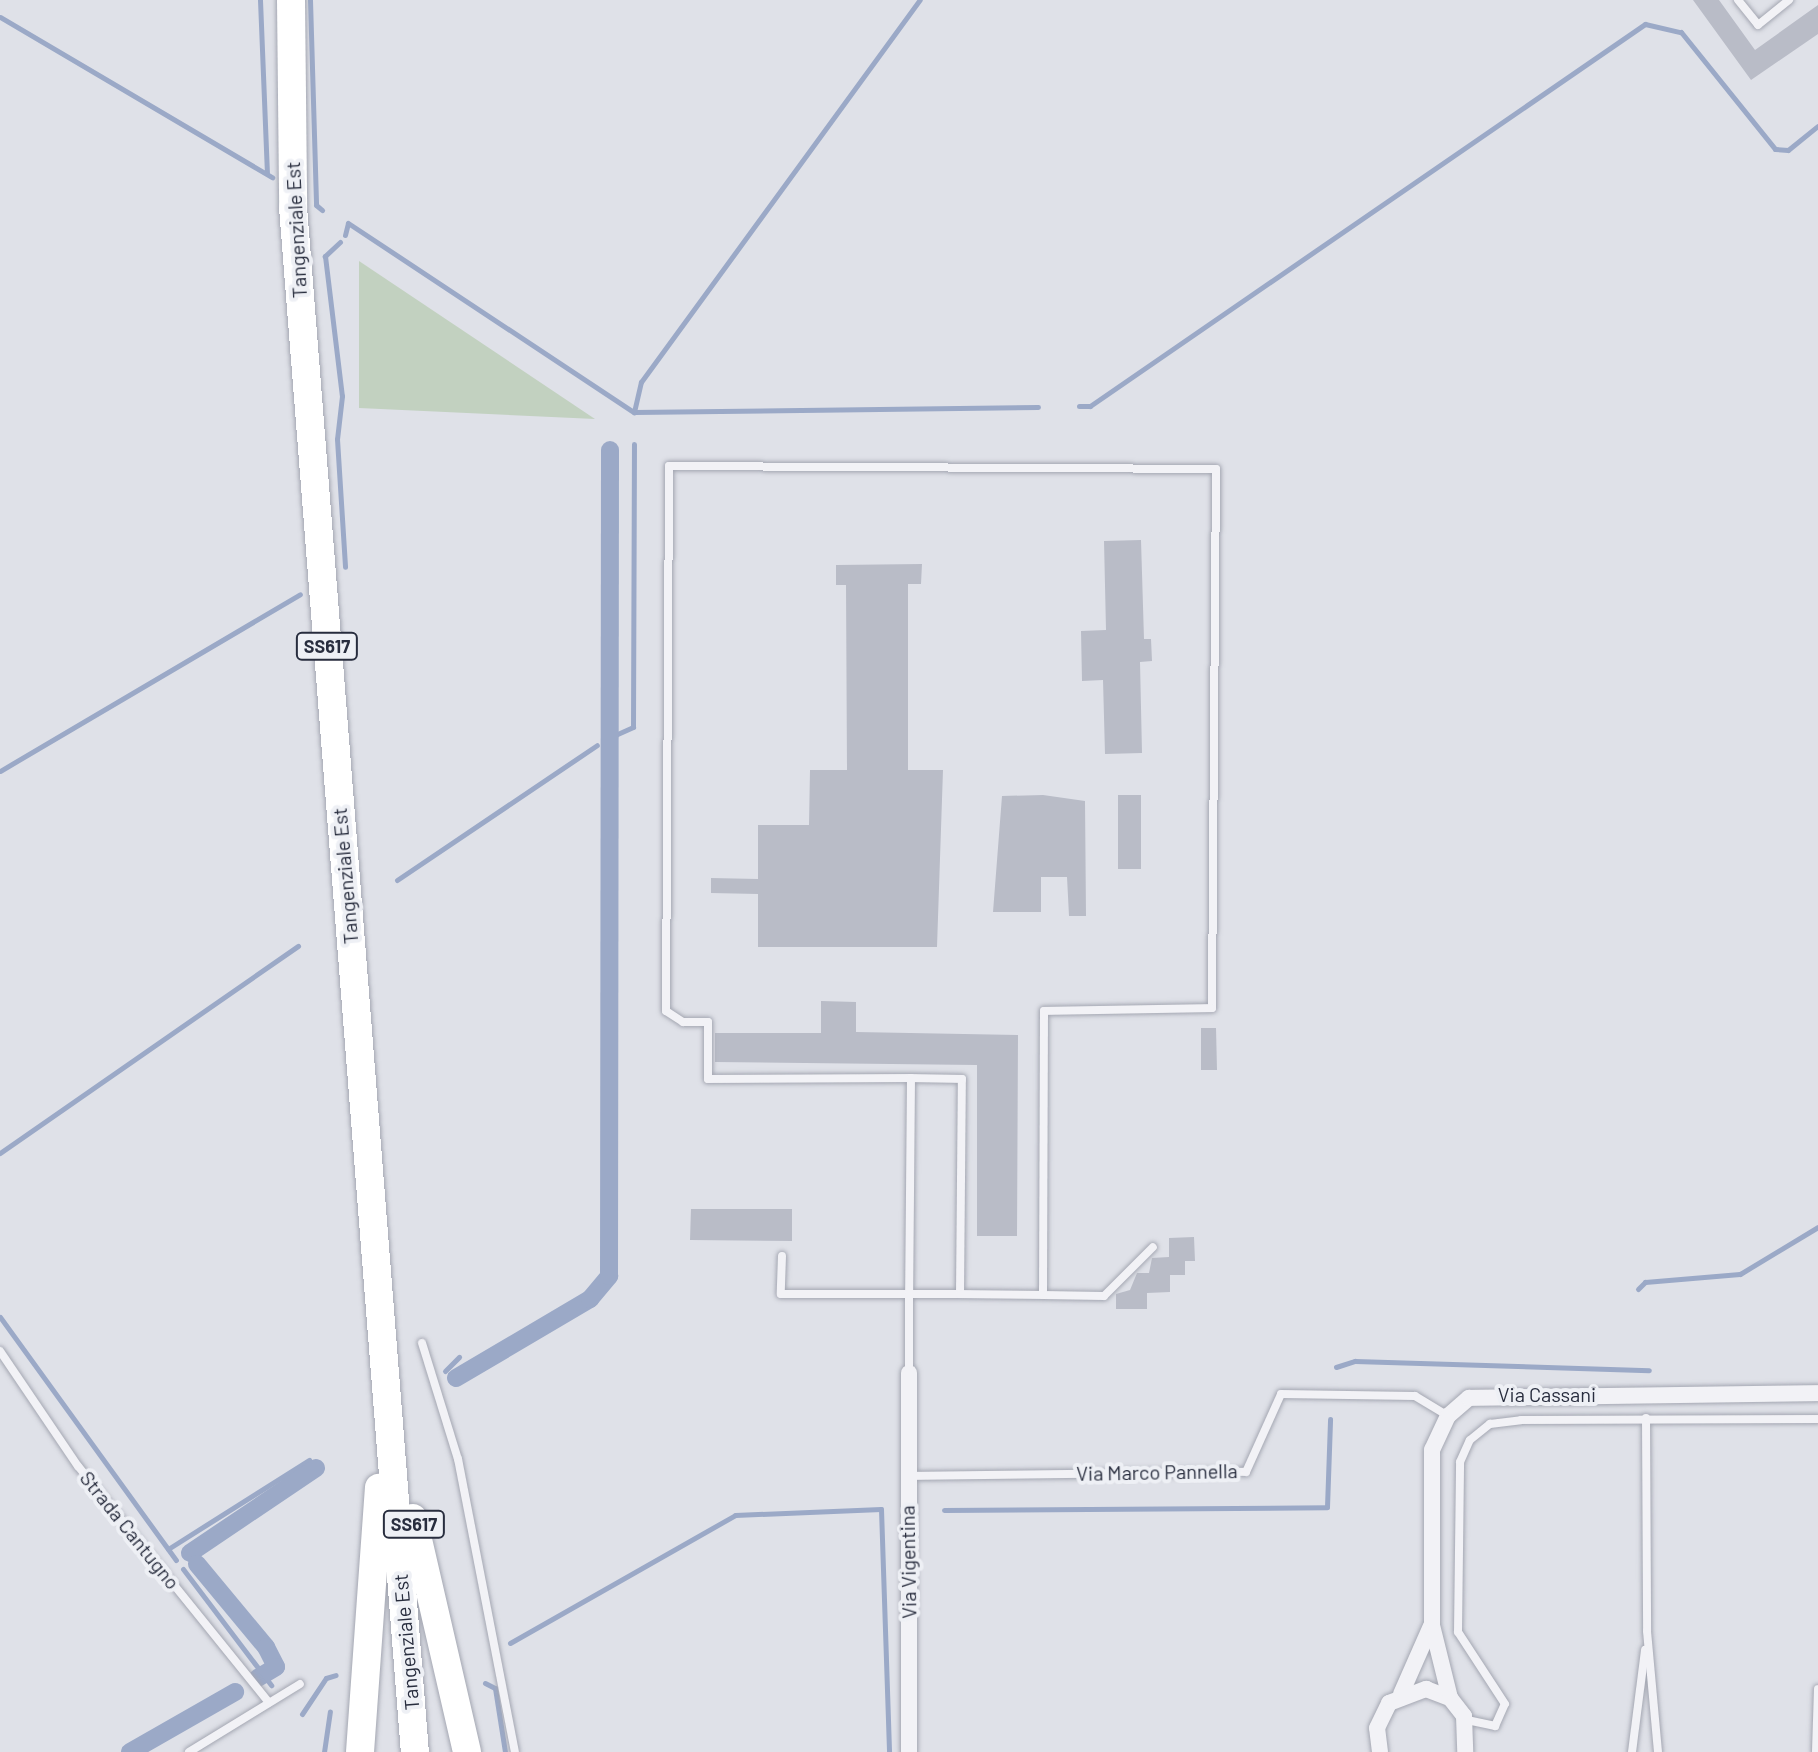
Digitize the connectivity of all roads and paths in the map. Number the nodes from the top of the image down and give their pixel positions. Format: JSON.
{"nodes":[{"id":1,"x":291,"y":0,"type":"edge"},
{"id":2,"x":1738,"y":0,"type":"edge"},
{"id":3,"x":1789,"y":0,"type":"edge"},
{"id":4,"x":911,"y":1078,"type":"junction"},
{"id":5,"x":1153,"y":1247,"type":"dead end"},
{"id":6,"x":782,"y":1256,"type":"dead end"},
{"id":7,"x":379,"y":1292,"type":"junction"},
{"id":8,"x":909,"y":1294,"type":"junction"},
{"id":9,"x":960,"y":1294,"type":"junction"},
{"id":10,"x":1043,"y":1295,"type":"junction"},
{"id":11,"x":422,"y":1343,"type":"dead end"},
{"id":12,"x":0,"y":1351,"type":"edge"},
{"id":13,"x":909,"y":1373,"type":"joint"},
{"id":14,"x":1818,"y":1393,"type":"edge"},
{"id":15,"x":1448,"y":1416,"type":"junction"},
{"id":16,"x":1646,"y":1418,"type":"junction"},
{"id":17,"x":1818,"y":1419,"type":"edge"},
{"id":18,"x":907,"y":1476,"type":"junction"},
{"id":19,"x":1432,"y":1625,"type":"junction"},
{"id":20,"x":1647,"y":1631,"type":"junction"},
{"id":21,"x":300,"y":1684,"type":"dead end"},
{"id":22,"x":1818,"y":1689,"type":"edge"},
{"id":23,"x":1401,"y":1694,"type":"junction"},
{"id":24,"x":1450,"y":1698,"type":"junction"},
{"id":25,"x":269,"y":1703,"type":"junction"},
{"id":26,"x":1464,"y":1716,"type":"junction"},
{"id":27,"x":189,"y":1752,"type":"edge"},
{"id":28,"x":360,"y":1752,"type":"edge"},
{"id":29,"x":415,"y":1752,"type":"edge"},
{"id":30,"x":467,"y":1752,"type":"edge"},
{"id":31,"x":515,"y":1752,"type":"edge"},
{"id":32,"x":909,"y":1752,"type":"edge"},
{"id":33,"x":1380,"y":1752,"type":"edge"},
{"id":34,"x":1465,"y":1752,"type":"edge"},
{"id":35,"x":1632,"y":1752,"type":"edge"},
{"id":36,"x":1658,"y":1752,"type":"edge"},
{"id":37,"x":1816,"y":1752,"type":"edge"}],
"edges":[{"from":1,"to":7,"type":"highway","name":"Tangenziale Est","number":"SS617"},
{"from":2,"to":3,"type":"lane"},
{"from":4,"to":8,"type":"lane"},
{"from":4,"to":9,"type":"lane"},
{"from":4,"to":10,"type":"lane"},
{"from":5,"to":10,"type":"lane"},
{"from":6,"to":8,"type":"lane"},
{"from":7,"to":28,"type":"highway","number":"SS617"},
{"from":7,"to":29,"type":"highway","name":"Tangenziale Est","number":"SS617"},
{"from":7,"to":30,"type":"highway","number":"SS617"},
{"from":8,"to":9,"type":"lane"},
{"from":8,"to":13,"type":"lane"},
{"from":9,"to":10,"type":"lane"},
{"from":11,"to":31,"type":"lane"},
{"from":12,"to":25,"type":"lane","name":"Strada Cantugno"},
{"from":13,"to":18,"type":"street","name":"Via Vigentina"},
{"from":14,"to":15,"type":"street","name":"Via Cassani"},
{"from":15,"to":18,"type":"lane","name":"Via Marco Pannella"},
{"from":15,"to":19,"type":"street"},
{"from":16,"to":17,"type":"lane"},
{"from":16,"to":20,"type":"lane"},
{"from":16,"to":26,"type":"lane"},
{"from":18,"to":32,"type":"street","name":"Via Vigentina"},
{"from":19,"to":23,"type":"street"},
{"from":19,"to":24,"type":"street"},
{"from":20,"to":35,"type":"lane"},
{"from":20,"to":36,"type":"lane"},
{"from":21,"to":25,"type":"lane"},
{"from":22,"to":37,"type":"lane"},
{"from":23,"to":24,"type":"street"},
{"from":23,"to":33,"type":"street"},
{"from":24,"to":26,"type":"street"},
{"from":25,"to":27,"type":"lane"},
{"from":26,"to":34,"type":"street"}]}
